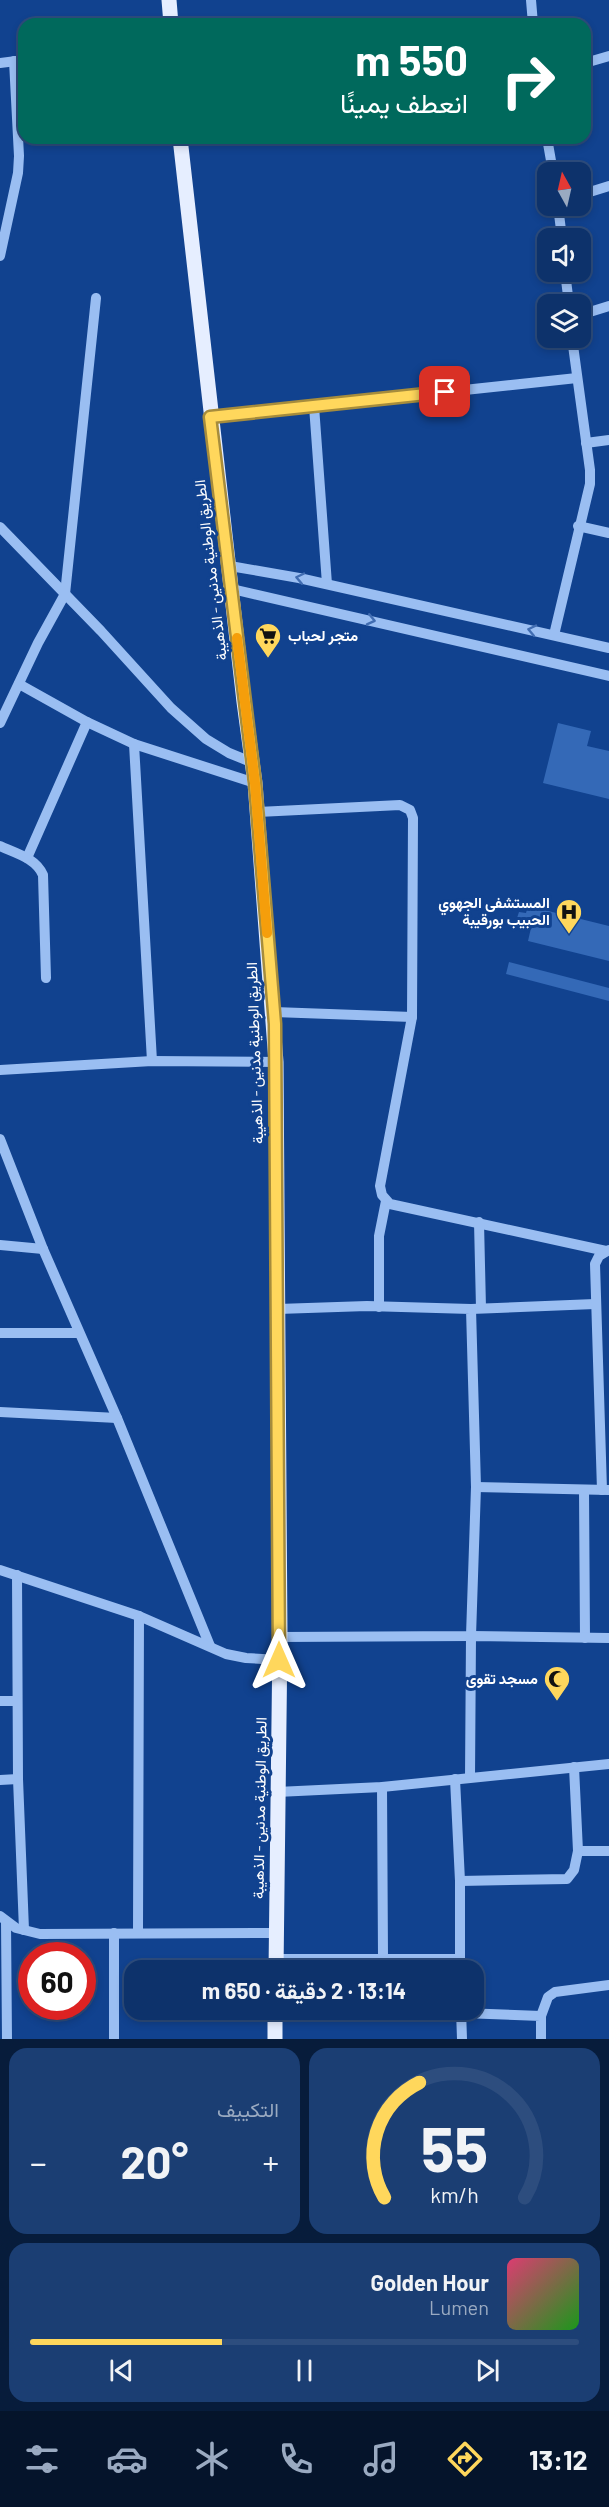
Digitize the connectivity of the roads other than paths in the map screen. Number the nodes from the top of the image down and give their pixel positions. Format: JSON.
{"nodes":[{"id":1,"x":169,"y":0,"type":"edge"},
{"id":2,"x":531,"y":0,"type":"edge"},
{"id":3,"x":170,"y":18,"type":"edge"},
{"id":4,"x":532,"y":18,"type":"edge"},
{"id":5,"x":609,"y":56,"type":"edge"},
{"id":6,"x":18,"y":60,"type":"edge"},
{"id":7,"x":591,"y":61,"type":"edge"},
{"id":8,"x":0,"y":63,"type":"edge"},
{"id":9,"x":19,"y":144,"type":"edge"},
{"id":10,"x":181,"y":144,"type":"edge"},
{"id":11,"x":548,"y":144,"type":"edge"},
{"id":12,"x":551,"y":162,"type":"edge"},
{"id":13,"x":609,"y":186,"type":"edge"},
{"id":14,"x":591,"y":192,"type":"edge"},
{"id":15,"x":0,"y":256,"type":"edge"},
{"id":16,"x":96,"y":298,"type":"dead end"},
{"id":17,"x":609,"y":306,"type":"edge"},
{"id":18,"x":591,"y":312,"type":"edge"},
{"id":19,"x":573,"y":348,"type":"edge"},
{"id":20,"x":577,"y":378,"type":"junction"},
{"id":21,"x":314,"y":406,"type":"junction"},
{"id":22,"x":210,"y":417,"type":"junction"},
{"id":23,"x":609,"y":440,"type":"edge"},
{"id":24,"x":586,"y":442,"type":"junction"},
{"id":25,"x":578,"y":526,"type":"junction"},
{"id":26,"x":0,"y":527,"type":"edge"},
{"id":27,"x":609,"y":533,"type":"edge"},
{"id":28,"x":230,"y":566,"type":"junction"},
{"id":29,"x":327,"y":585,"type":"junction"},
{"id":30,"x":232,"y":589,"type":"junction"},
{"id":31,"x":65,"y":594,"type":"junction"},
{"id":32,"x":554,"y":634,"type":"junction"},
{"id":33,"x":609,"y":648,"type":"edge"},
{"id":34,"x":609,"y":676,"type":"edge"},
{"id":35,"x":19,"y":684,"type":"junction"},
{"id":36,"x":87,"y":722,"type":"junction"},
{"id":37,"x":0,"y":723,"type":"edge"},
{"id":38,"x":134,"y":744,"type":"junction"},
{"id":39,"x":251,"y":762,"type":"junction"},
{"id":40,"x":255,"y":783,"type":"junction"},
{"id":41,"x":258,"y":812,"type":"junction"},
{"id":42,"x":0,"y":846,"type":"edge"},
{"id":43,"x":27,"y":858,"type":"junction"},
{"id":44,"x":46,"y":978,"type":"dead end"},
{"id":45,"x":274,"y":1011,"type":"junction"},
{"id":46,"x":412,"y":1017,"type":"junction"},
{"id":47,"x":152,"y":1061,"type":"junction"},
{"id":48,"x":276,"y":1062,"type":"junction"},
{"id":49,"x":0,"y":1070,"type":"edge"},
{"id":50,"x":0,"y":1139,"type":"edge"},
{"id":51,"x":386,"y":1201,"type":"junction"},
{"id":52,"x":479,"y":1222,"type":"junction"},
{"id":53,"x":0,"y":1245,"type":"edge"},
{"id":54,"x":43,"y":1249,"type":"junction"},
{"id":55,"x":608,"y":1250,"type":"edge"},
{"id":56,"x":595,"y":1304,"type":"junction"},
{"id":57,"x":379,"y":1306,"type":"junction"},
{"id":58,"x":476,"y":1308,"type":"junction"},
{"id":59,"x":278,"y":1309,"type":"junction"},
{"id":60,"x":0,"y":1333,"type":"edge"},
{"id":61,"x":79,"y":1333,"type":"junction"},
{"id":62,"x":0,"y":1412,"type":"edge"},
{"id":63,"x":117,"y":1418,"type":"junction"},
{"id":64,"x":476,"y":1487,"type":"junction"},
{"id":65,"x":584,"y":1490,"type":"junction"},
{"id":66,"x":605,"y":1490,"type":"edge"},
{"id":67,"x":0,"y":1570,"type":"edge"},
{"id":68,"x":17,"y":1575,"type":"junction"},
{"id":69,"x":139,"y":1616,"type":"junction"},
{"id":70,"x":471,"y":1636,"type":"junction"},
{"id":71,"x":280,"y":1637,"type":"junction"},
{"id":72,"x":585,"y":1638,"type":"junction"},
{"id":73,"x":609,"y":1638,"type":"edge"},
{"id":74,"x":210,"y":1646,"type":"junction"},
{"id":75,"x":279,"y":1660,"type":"junction"},
{"id":76,"x":0,"y":1701,"type":"edge"},
{"id":77,"x":17,"y":1701,"type":"junction"},
{"id":78,"x":609,"y":1764,"type":"edge"},
{"id":79,"x":574,"y":1767,"type":"junction"},
{"id":80,"x":470,"y":1778,"type":"junction"},
{"id":81,"x":18,"y":1779,"type":"junction"},
{"id":82,"x":455,"y":1779,"type":"junction"},
{"id":83,"x":0,"y":1780,"type":"edge"},
{"id":84,"x":382,"y":1787,"type":"junction"},
{"id":85,"x":277,"y":1792,"type":"junction"},
{"id":86,"x":578,"y":1851,"type":"junction"},
{"id":87,"x":609,"y":1851,"type":"edge"},
{"id":88,"x":460,"y":1881,"type":"junction"},
{"id":89,"x":3,"y":1919,"type":"edge"},
{"id":90,"x":24,"y":1930,"type":"junction"},
{"id":91,"x":138,"y":1932,"type":"junction"},
{"id":92,"x":114,"y":1933,"type":"junction"},
{"id":93,"x":276,"y":1933,"type":"junction"},
{"id":94,"x":383,"y":1957,"type":"junction"},
{"id":95,"x":460,"y":1959,"type":"joint"},
{"id":96,"x":276,"y":1960,"type":"edge"},
{"id":97,"x":343,"y":1960,"type":"edge"},
{"id":98,"x":609,"y":1985,"type":"edge"},
{"id":99,"x":484,"y":2012,"type":"edge"},
{"id":100,"x":541,"y":2016,"type":"junction"},
{"id":101,"x":275,"y":2020,"type":"edge"},
{"id":102,"x":461,"y":2020,"type":"edge"},
{"id":103,"x":7,"y":2039,"type":"edge"},
{"id":104,"x":114,"y":2039,"type":"edge"},
{"id":105,"x":275,"y":2039,"type":"edge"},
{"id":106,"x":462,"y":2039,"type":"edge"},
{"id":107,"x":541,"y":2039,"type":"edge"}],
"edges":[{"from":1,"to":3,"type":"main road"},
{"from":2,"to":4,"type":"street"},
{"from":5,"to":7,"type":"street"},
{"from":6,"to":8,"type":"street"},
{"from":9,"to":15,"type":"street"},
{"from":10,"to":22,"type":"main road","name":"الطريق الوطنية مدنين - الذهيبة"},
{"from":11,"to":12,"type":"street"},
{"from":13,"to":14,"type":"street"},
{"from":16,"to":31,"type":"street"},
{"from":17,"to":18,"type":"street"},
{"from":19,"to":20,"type":"street"},
{"from":20,"to":21,"type":"street"},
{"from":20,"to":24,"type":"street"},
{"from":21,"to":22,"type":"street"},
{"from":21,"to":29,"type":"street"},
{"from":22,"to":28,"type":"main road","name":"الطريق الوطنية مدنين - الذهيبة"},
{"from":23,"to":24,"type":"street"},
{"from":24,"to":25,"type":"street"},
{"from":25,"to":27,"type":"street"},
{"from":25,"to":32,"type":"street"},
{"from":26,"to":31,"type":"street"},
{"from":29,"to":28,"type":"street","one_way":true},
{"from":28,"to":30,"type":"main road","name":"الطريق الوطنية مدنين - الذهيبة"},
{"from":32,"to":29,"type":"street","one_way":true},
{"from":30,"to":34,"type":"street","one_way":true},
{"from":30,"to":39,"type":"main road","name":"الطريق الوطنية مدنين - الذهيبة"},
{"from":31,"to":35,"type":"street"},
{"from":31,"to":39,"type":"street"},
{"from":32,"to":33,"type":"street"},
{"from":35,"to":36,"type":"street"},
{"from":35,"to":37,"type":"street"},
{"from":36,"to":38,"type":"street"},
{"from":36,"to":43,"type":"street"},
{"from":38,"to":40,"type":"street"},
{"from":38,"to":47,"type":"street"},
{"from":39,"to":40,"type":"main road","name":"الطريق الوطنية مدنين - الذهيبة"},
{"from":40,"to":41,"type":"main road","name":"الطريق الوطنية مدنين - الذهيبة"},
{"from":41,"to":45,"type":"main road","name":"الطريق الوطنية مدنين - الذهيبة"},
{"from":41,"to":46,"type":"street"},
{"from":42,"to":43,"type":"street"},
{"from":43,"to":44,"type":"street"},
{"from":45,"to":46,"type":"street"},
{"from":45,"to":48,"type":"main road","name":"الطريق الوطنية مدنين - الذهيبة"},
{"from":46,"to":51,"type":"street"},
{"from":47,"to":48,"type":"street"},
{"from":47,"to":49,"type":"street"},
{"from":48,"to":59,"type":"main road","name":"الطريق الوطنية مدنين - الذهيبة"},
{"from":50,"to":54,"type":"street"},
{"from":51,"to":52,"type":"street"},
{"from":51,"to":57,"type":"street"},
{"from":52,"to":55,"type":"street"},
{"from":52,"to":58,"type":"street"},
{"from":53,"to":54,"type":"street"},
{"from":54,"to":61,"type":"street"},
{"from":55,"to":56,"type":"street"},
{"from":56,"to":58,"type":"street"},
{"from":56,"to":66,"type":"street"},
{"from":57,"to":58,"type":"street"},
{"from":57,"to":59,"type":"street"},
{"from":58,"to":64,"type":"street"},
{"from":59,"to":71,"type":"main road","name":"الطريق الوطنية مدنين - الذهيبة"},
{"from":60,"to":61,"type":"street"},
{"from":61,"to":63,"type":"street"},
{"from":62,"to":63,"type":"street"},
{"from":63,"to":74,"type":"street"},
{"from":64,"to":65,"type":"street"},
{"from":64,"to":70,"type":"street"},
{"from":65,"to":66,"type":"street"},
{"from":65,"to":72,"type":"street"},
{"from":67,"to":68,"type":"street"},
{"from":68,"to":69,"type":"street"},
{"from":68,"to":77,"type":"street"},
{"from":69,"to":74,"type":"street"},
{"from":69,"to":91,"type":"street"},
{"from":70,"to":71,"type":"street"},
{"from":70,"to":72,"type":"street"},
{"from":70,"to":80,"type":"street"},
{"from":71,"to":75,"type":"main road","name":"الطريق الوطنية مدنين - الذهيبة"},
{"from":72,"to":73,"type":"street"},
{"from":74,"to":75,"type":"street"},
{"from":75,"to":85,"type":"main road","name":"الطريق الوطنية مدنين - الذهيبة"},
{"from":76,"to":77,"type":"street"},
{"from":77,"to":81,"type":"street"},
{"from":78,"to":79,"type":"street"},
{"from":79,"to":80,"type":"street"},
{"from":79,"to":86,"type":"street"},
{"from":80,"to":82,"type":"street"},
{"from":81,"to":83,"type":"street"},
{"from":81,"to":90,"type":"street"},
{"from":82,"to":84,"type":"street"},
{"from":82,"to":88,"type":"street"},
{"from":84,"to":85,"type":"street"},
{"from":84,"to":94,"type":"street"},
{"from":85,"to":93,"type":"main road","name":"الطريق الوطنية مدنين - الذهيبة"},
{"from":86,"to":87,"type":"street"},
{"from":86,"to":88,"type":"street"},
{"from":88,"to":95,"type":"street"},
{"from":89,"to":90,"type":"street"},
{"from":89,"to":103,"type":"street"},
{"from":90,"to":92,"type":"street"},
{"from":91,"to":92,"type":"street"},
{"from":91,"to":93,"type":"street"},
{"from":92,"to":104,"type":"street"},
{"from":93,"to":96,"type":"main road","name":"الطريق الوطنية مدنين - الذهيبة"},
{"from":94,"to":95,"type":"street"},
{"from":94,"to":97,"type":"street"},
{"from":98,"to":100,"type":"street"},
{"from":99,"to":100,"type":"street"},
{"from":100,"to":107,"type":"street"},
{"from":101,"to":105,"type":"main road"},
{"from":102,"to":106,"type":"street"}]}
